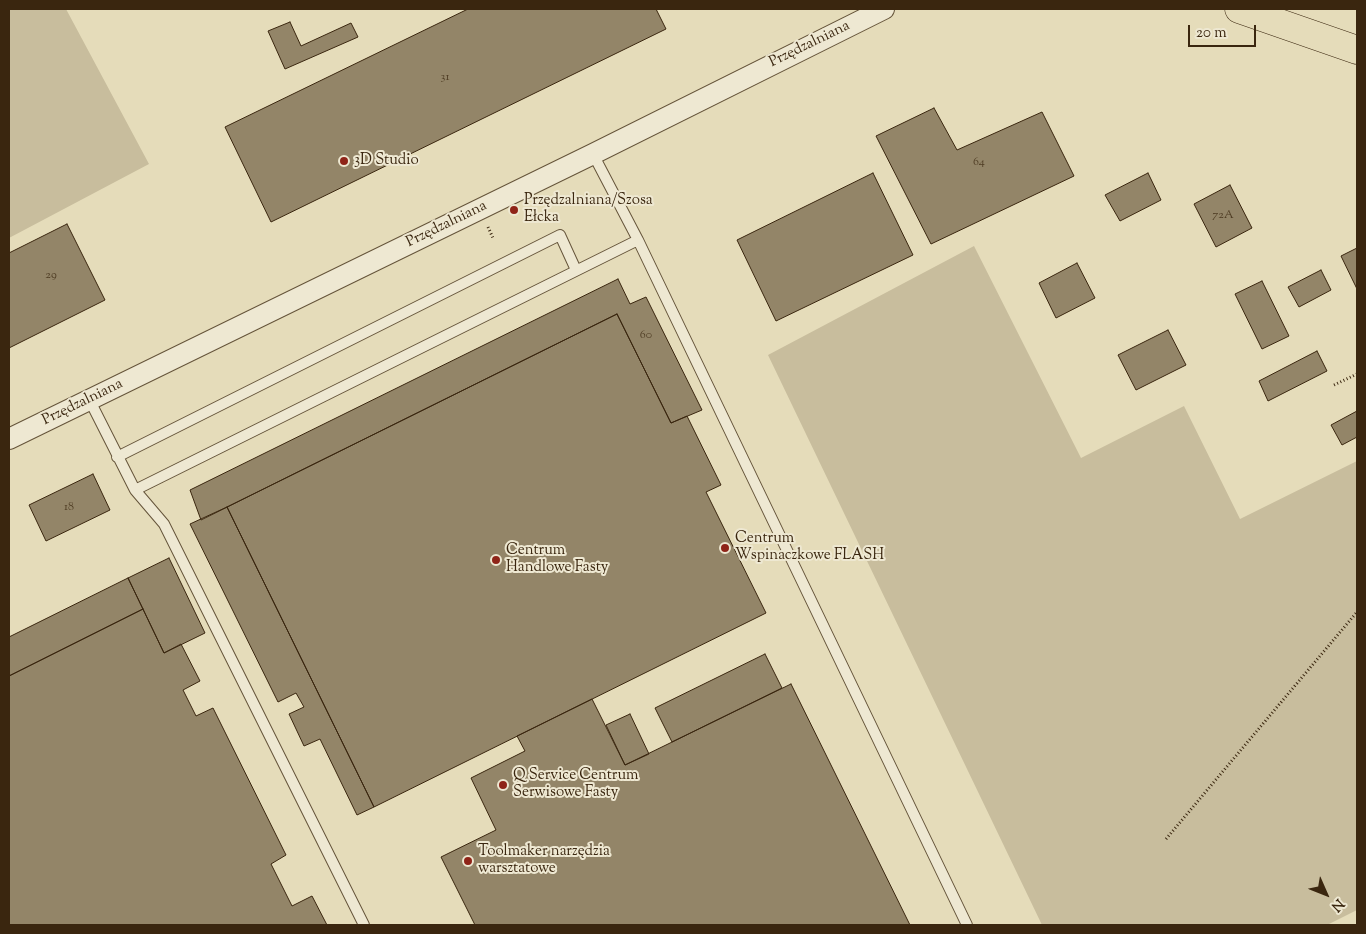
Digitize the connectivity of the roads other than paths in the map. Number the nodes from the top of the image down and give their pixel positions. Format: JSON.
{"nodes":[{"id":1,"x":884,"y":9,"type":"edge"},
{"id":2,"x":1239,"y":9,"type":"edge"},
{"id":3,"x":1357,"y":50,"type":"edge"},
{"id":4,"x":593,"y":154,"type":"junction"},
{"id":5,"x":638,"y":240,"type":"junction"},
{"id":6,"x":576,"y":270,"type":"junction"},
{"id":7,"x":89,"y":400,"type":"junction"},
{"id":8,"x":9,"y":439,"type":"edge"},
{"id":9,"x":117,"y":457,"type":"junction"},
{"id":10,"x":135,"y":490,"type":"junction"},
{"id":11,"x":364,"y":925,"type":"edge"},
{"id":12,"x":967,"y":925,"type":"edge"}],
"edges":[{"from":1,"to":4,"type":"street","name":"Przędzalniana"},
{"from":2,"to":3,"type":"main road"},
{"from":4,"to":5,"type":"lane"},
{"from":4,"to":7,"type":"street","name":"Przędzalniana"},
{"from":5,"to":6,"type":"lane"},
{"from":5,"to":12,"type":"lane"},
{"from":6,"to":9,"type":"lane"},
{"from":6,"to":10,"type":"lane"},
{"from":7,"to":8,"type":"street","name":"Przędzalniana"},
{"from":7,"to":9,"type":"lane"},
{"from":9,"to":10,"type":"lane"},
{"from":10,"to":11,"type":"lane"}]}
